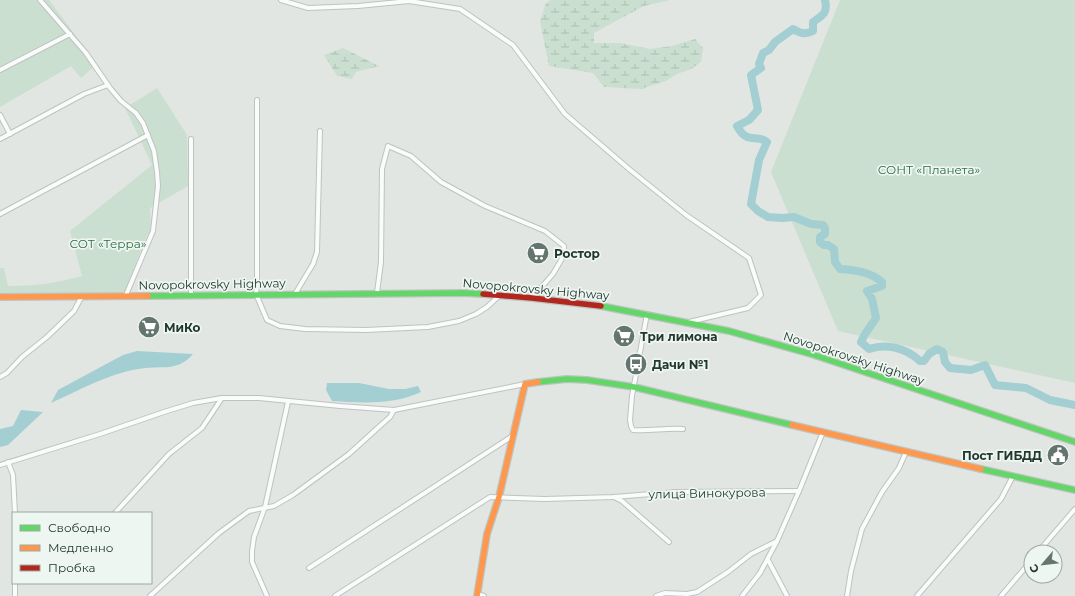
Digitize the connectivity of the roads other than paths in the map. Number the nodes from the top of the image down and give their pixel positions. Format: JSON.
{"nodes":[{"id":1,"x":40,"y":0,"type":"edge"},
{"id":2,"x":281,"y":0,"type":"edge"},
{"id":3,"x":70,"y":34,"type":"junction"},
{"id":4,"x":0,"y":70,"type":"edge"},
{"id":5,"x":108,"y":85,"type":"junction"},
{"id":6,"x":257,"y":100,"type":"dead end"},
{"id":7,"x":0,"y":115,"type":"edge"},
{"id":8,"x":320,"y":131,"type":"dead end"},
{"id":9,"x":10,"y":134,"type":"junction"},
{"id":10,"x":148,"y":135,"type":"junction"},
{"id":11,"x":0,"y":139,"type":"edge"},
{"id":12,"x":191,"y":139,"type":"dead end"},
{"id":13,"x":0,"y":214,"type":"edge"},
{"id":14,"x":377,"y":293,"type":"junction"},
{"id":15,"x":256,"y":294,"type":"junction"},
{"id":16,"x":295,"y":294,"type":"junction"},
{"id":17,"x":126,"y":295,"type":"junction"},
{"id":18,"x":191,"y":295,"type":"junction"},
{"id":19,"x":500,"y":295,"type":"junction"},
{"id":20,"x":82,"y":296,"type":"junction"},
{"id":21,"x":0,"y":297,"type":"edge"},
{"id":22,"x":532,"y":298,"type":"junction"},
{"id":23,"x":648,"y":314,"type":"junction"},
{"id":24,"x":687,"y":322,"type":"junction"},
{"id":25,"x":0,"y":377,"type":"edge"},
{"id":26,"x":525,"y":384,"type":"junction"},
{"id":27,"x":634,"y":387,"type":"junction"},
{"id":28,"x":222,"y":398,"type":"junction"},
{"id":29,"x":288,"y":402,"type":"junction"},
{"id":30,"x":394,"y":410,"type":"junction"},
{"id":31,"x":683,"y":429,"type":"dead end"},
{"id":32,"x":823,"y":432,"type":"junction"},
{"id":33,"x":514,"y":435,"type":"junction"},
{"id":34,"x":1075,"y":442,"type":"edge"},
{"id":35,"x":906,"y":452,"type":"junction"},
{"id":36,"x":8,"y":462,"type":"junction"},
{"id":37,"x":0,"y":465,"type":"edge"},
{"id":38,"x":1013,"y":476,"type":"junction"},
{"id":39,"x":1075,"y":490,"type":"edge"},
{"id":40,"x":799,"y":491,"type":"junction"},
{"id":41,"x":614,"y":497,"type":"junction"},
{"id":42,"x":499,"y":498,"type":"junction"},
{"id":43,"x":265,"y":507,"type":"junction"},
{"id":44,"x":1075,"y":509,"type":"edge"},
{"id":45,"x":15,"y":512,"type":"edge"},
{"id":46,"x":116,"y":512,"type":"edge"},
{"id":47,"x":776,"y":541,"type":"junction"},
{"id":48,"x":669,"y":542,"type":"dead end"},
{"id":49,"x":1045,"y":544,"type":"edge"},
{"id":50,"x":768,"y":560,"type":"junction"},
{"id":51,"x":309,"y":568,"type":"dead end"},
{"id":52,"x":1023,"y":571,"type":"edge"},
{"id":53,"x":15,"y":584,"type":"edge"},
{"id":54,"x":477,"y":595,"type":"edge"},
{"id":55,"x":15,"y":596,"type":"edge"},
{"id":56,"x":150,"y":596,"type":"edge"},
{"id":57,"x":266,"y":596,"type":"edge"},
{"id":58,"x":335,"y":596,"type":"edge"},
{"id":59,"x":484,"y":596,"type":"edge"},
{"id":60,"x":656,"y":596,"type":"edge"},
{"id":61,"x":742,"y":596,"type":"edge"},
{"id":62,"x":787,"y":596,"type":"edge"},
{"id":63,"x":846,"y":596,"type":"edge"},
{"id":64,"x":917,"y":596,"type":"edge"},
{"id":65,"x":1002,"y":596,"type":"edge"}],
"edges":[{"from":1,"to":3,"type":"street"},
{"from":2,"to":24,"type":"street"},
{"from":3,"to":4,"type":"street"},
{"from":3,"to":5,"type":"street"},
{"from":5,"to":9,"type":"street"},
{"from":5,"to":10,"type":"street"},
{"from":6,"to":15,"type":"street"},
{"from":7,"to":9,"type":"street"},
{"from":8,"to":16,"type":"street"},
{"from":9,"to":11,"type":"street"},
{"from":10,"to":13,"type":"street"},
{"from":10,"to":17,"type":"street"},
{"from":12,"to":18,"type":"street"},
{"from":14,"to":16,"type":"main road","name":"Novopokrovsky Highway"},
{"from":14,"to":19,"type":"main road","name":"Novopokrovsky Highway"},
{"from":14,"to":22,"type":"street"},
{"from":15,"to":16,"type":"main road","name":"Novopokrovsky Highway"},
{"from":15,"to":18,"type":"main road","name":"Novopokrovsky Highway"},
{"from":15,"to":19,"type":"street"},
{"from":17,"to":18,"type":"main road","name":"Novopokrovsky Highway"},
{"from":17,"to":20,"type":"main road","name":"Novopokrovsky Highway"},
{"from":19,"to":22,"type":"main road","name":"Novopokrovsky Highway"},
{"from":20,"to":21,"type":"main road","name":"Novopokrovsky Highway"},
{"from":20,"to":25,"type":"street"},
{"from":22,"to":23,"type":"main road","name":"Novopokrovsky Highway"},
{"from":23,"to":24,"type":"main road","name":"Novopokrovsky Highway"},
{"from":23,"to":27,"type":"street"},
{"from":24,"to":34,"type":"main road","name":"Novopokrovsky Highway"},
{"from":26,"to":27,"type":"main road"},
{"from":26,"to":30,"type":"street"},
{"from":26,"to":33,"type":"main road"},
{"from":27,"to":31,"type":"street"},
{"from":27,"to":32,"type":"main road"},
{"from":28,"to":29,"type":"street"},
{"from":28,"to":36,"type":"street"},
{"from":28,"to":46,"type":"street"},
{"from":29,"to":30,"type":"street"},
{"from":29,"to":43,"type":"street"},
{"from":30,"to":43,"type":"street"},
{"from":32,"to":35,"type":"main road"},
{"from":32,"to":40,"type":"street"},
{"from":33,"to":42,"type":"main road"},
{"from":33,"to":51,"type":"street"},
{"from":35,"to":38,"type":"main road"},
{"from":35,"to":63,"type":"street"},
{"from":36,"to":37,"type":"street"},
{"from":36,"to":45,"type":"street"},
{"from":38,"to":39,"type":"main road"},
{"from":38,"to":64,"type":"street"},
{"from":40,"to":41,"type":"street","name":"улица Винокурова"},
{"from":40,"to":47,"type":"street"},
{"from":41,"to":42,"type":"street","name":"улица Винокурова"},
{"from":41,"to":48,"type":"street"},
{"from":42,"to":54,"type":"main road"},
{"from":42,"to":58,"type":"street","name":"улица Винокурова"},
{"from":43,"to":56,"type":"street"},
{"from":43,"to":57,"type":"street"},
{"from":44,"to":49,"type":"street"},
{"from":47,"to":50,"type":"street"},
{"from":47,"to":60,"type":"street"},
{"from":50,"to":61,"type":"street"},
{"from":50,"to":62,"type":"street"},
{"from":52,"to":65,"type":"street"},
{"from":53,"to":55,"type":"street"},
{"from":54,"to":59,"type":"street"}]}
